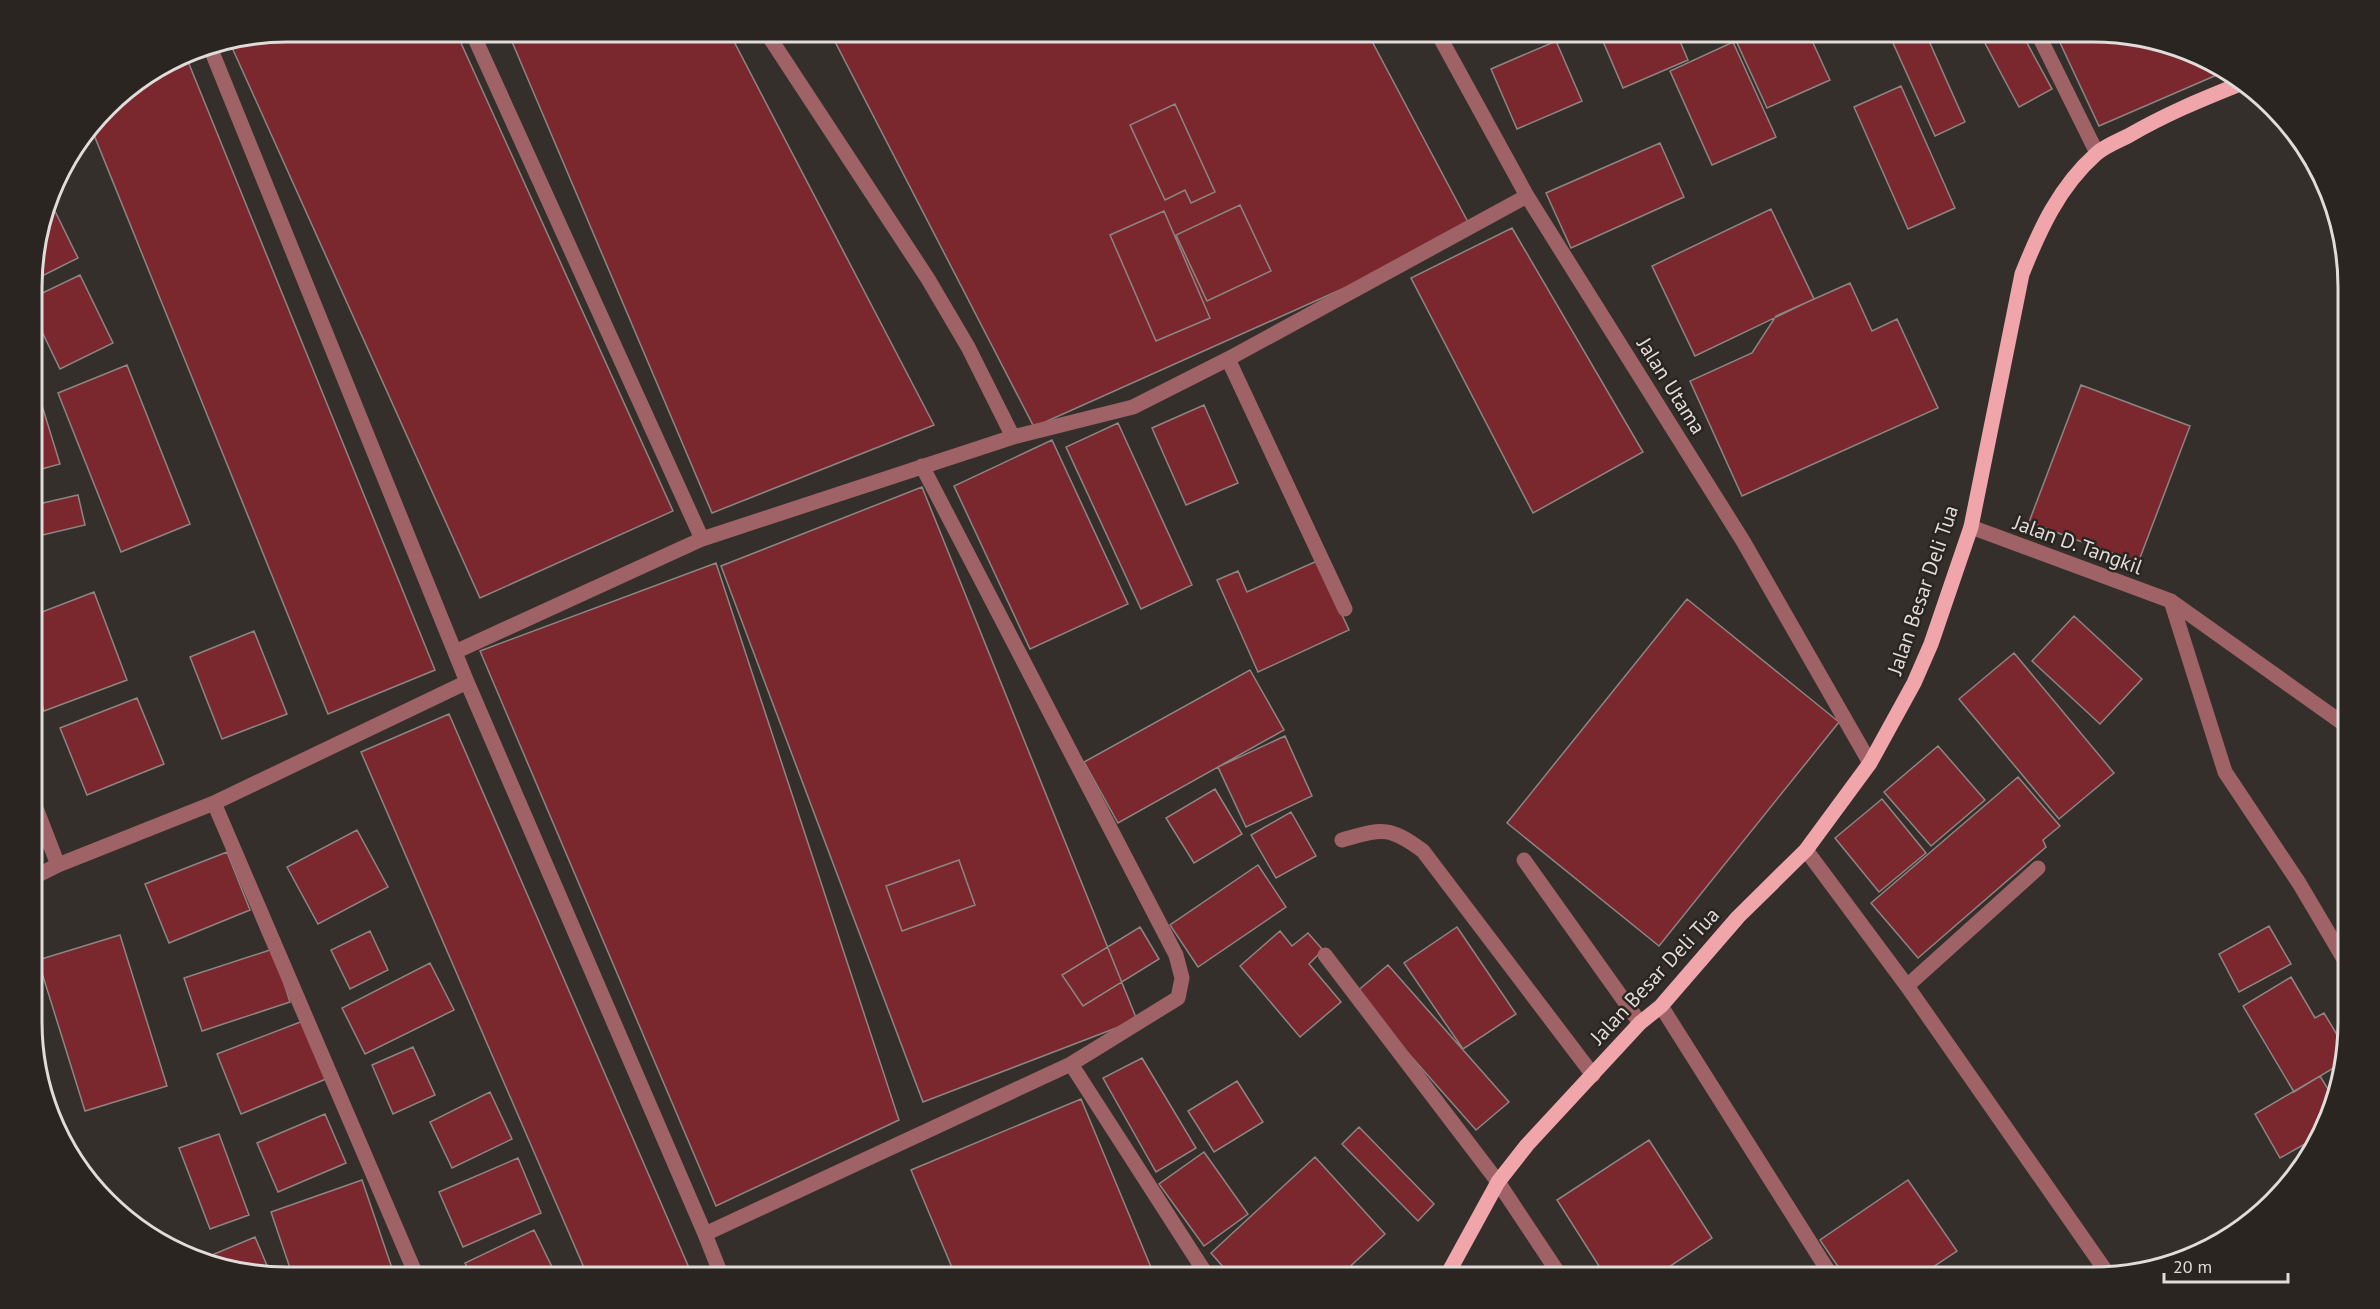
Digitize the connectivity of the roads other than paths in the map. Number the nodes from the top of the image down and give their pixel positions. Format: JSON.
{"nodes":[{"id":1,"x":477,"y":42,"type":"edge"},
{"id":2,"x":773,"y":42,"type":"edge"},
{"id":3,"x":1442,"y":42,"type":"edge"},
{"id":4,"x":2042,"y":42,"type":"edge"},
{"id":5,"x":213,"y":54,"type":"edge"},
{"id":6,"x":2234,"y":87,"type":"edge"},
{"id":7,"x":2097,"y":153,"type":"junction"},
{"id":8,"x":1527,"y":196,"type":"junction"},
{"id":9,"x":1228,"y":359,"type":"junction"},
{"id":10,"x":1012,"y":437,"type":"junction"},
{"id":11,"x":922,"y":466,"type":"junction"},
{"id":12,"x":1971,"y":527,"type":"junction"},
{"id":13,"x":702,"y":539,"type":"junction"},
{"id":14,"x":2171,"y":601,"type":"junction"},
{"id":15,"x":1345,"y":609,"type":"dead end"},
{"id":16,"x":455,"y":652,"type":"junction"},
{"id":17,"x":467,"y":682,"type":"junction"},
{"id":18,"x":2338,"y":720,"type":"edge"},
{"id":19,"x":1870,"y":763,"type":"junction"},
{"id":20,"x":214,"y":803,"type":"junction"},
{"id":21,"x":42,"y":824,"type":"edge"},
{"id":22,"x":1342,"y":840,"type":"dead end"},
{"id":23,"x":1806,"y":850,"type":"junction"},
{"id":24,"x":1524,"y":860,"type":"dead end"},
{"id":25,"x":58,"y":865,"type":"junction"},
{"id":26,"x":2038,"y":868,"type":"dead end"},
{"id":27,"x":42,"y":873,"type":"edge"},
{"id":28,"x":2338,"y":949,"type":"edge"},
{"id":29,"x":1325,"y":955,"type":"dead end"},
{"id":30,"x":1907,"y":986,"type":"junction"},
{"id":31,"x":1660,"y":1006,"type":"junction"},
{"id":32,"x":1640,"y":1023,"type":"junction"},
{"id":33,"x":1071,"y":1064,"type":"junction"},
{"id":34,"x":1593,"y":1075,"type":"junction"},
{"id":35,"x":1498,"y":1182,"type":"junction"},
{"id":36,"x":705,"y":1234,"type":"junction"},
{"id":37,"x":2103,"y":1266,"type":"edge"},
{"id":38,"x":413,"y":1267,"type":"edge"},
{"id":39,"x":718,"y":1267,"type":"edge"},
{"id":40,"x":1202,"y":1267,"type":"edge"},
{"id":41,"x":1451,"y":1267,"type":"edge"},
{"id":42,"x":1554,"y":1267,"type":"edge"},
{"id":43,"x":1826,"y":1267,"type":"edge"}],
"edges":[{"from":1,"to":13,"type":"street"},
{"from":2,"to":10,"type":"street"},
{"from":3,"to":8,"type":"street","name":"Jalan Utama"},
{"from":4,"to":7,"type":"street"},
{"from":5,"to":16,"type":"street"},
{"from":6,"to":7,"type":"main road","name":"Jalan Besar Deli Tua"},
{"from":7,"to":12,"type":"main road","name":"Jalan Besar Deli Tua"},
{"from":8,"to":9,"type":"street"},
{"from":8,"to":19,"type":"street","name":"Jalan Utama"},
{"from":9,"to":10,"type":"street"},
{"from":9,"to":15,"type":"street"},
{"from":10,"to":11,"type":"street"},
{"from":11,"to":13,"type":"street"},
{"from":11,"to":33,"type":"street"},
{"from":12,"to":14,"type":"street","name":"Jalan D. Tangkil"},
{"from":12,"to":19,"type":"main road","name":"Jalan Besar Deli Tua"},
{"from":13,"to":16,"type":"street"},
{"from":14,"to":18,"type":"street","name":"Jalan D. Tangkil"},
{"from":14,"to":28,"type":"street"},
{"from":16,"to":17,"type":"street"},
{"from":17,"to":20,"type":"street"},
{"from":17,"to":36,"type":"street"},
{"from":19,"to":23,"type":"main road","name":"Jalan Besar Deli Tua"},
{"from":20,"to":25,"type":"street"},
{"from":20,"to":38,"type":"street"},
{"from":21,"to":25,"type":"street"},
{"from":22,"to":34,"type":"street"},
{"from":23,"to":30,"type":"street"},
{"from":23,"to":31,"type":"main road","name":"Jalan Besar Deli Tua"},
{"from":24,"to":32,"type":"street"},
{"from":25,"to":27,"type":"street"},
{"from":26,"to":30,"type":"street"},
{"from":29,"to":35,"type":"street"},
{"from":30,"to":37,"type":"street"},
{"from":31,"to":32,"type":"main road","name":"Jalan Besar Deli Tua"},
{"from":31,"to":43,"type":"street"},
{"from":32,"to":34,"type":"main road","name":"Jalan Besar Deli Tua"},
{"from":33,"to":36,"type":"street"},
{"from":33,"to":40,"type":"street"},
{"from":34,"to":35,"type":"main road","name":"Jalan Besar Deli Tua"},
{"from":35,"to":41,"type":"main road","name":"Jalan Besar Deli Tua"},
{"from":35,"to":42,"type":"street"},
{"from":36,"to":39,"type":"street"}]}
